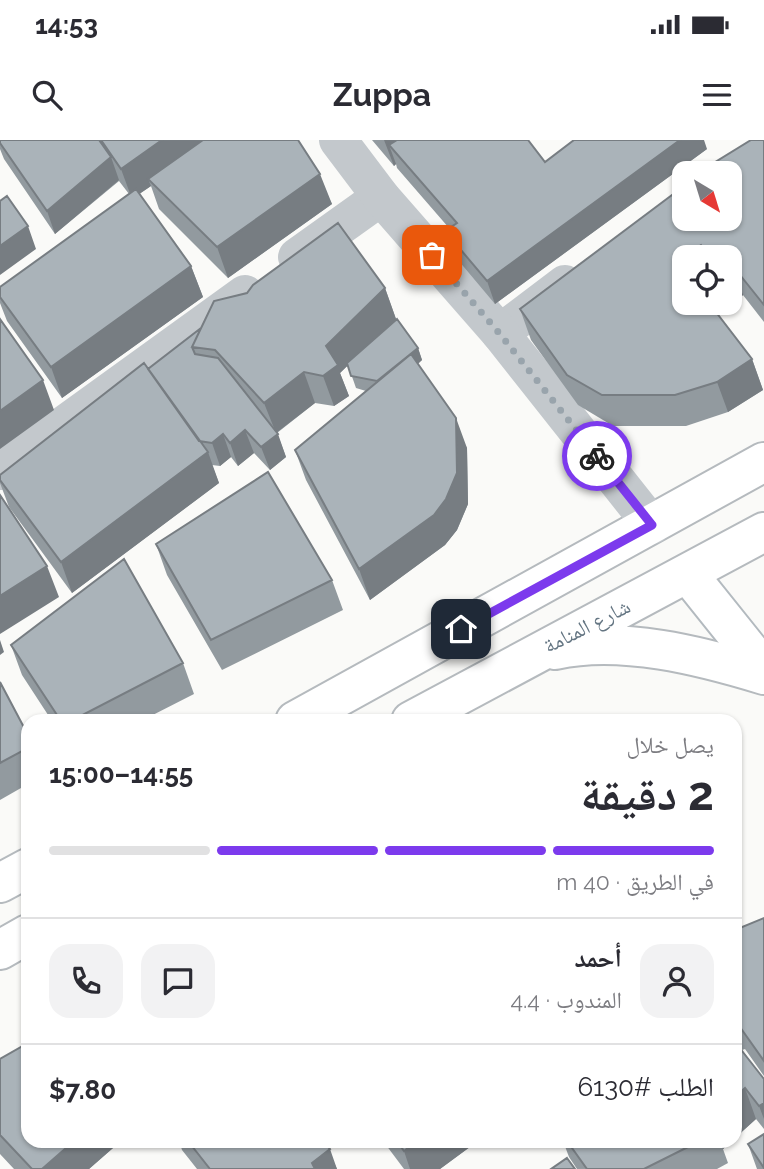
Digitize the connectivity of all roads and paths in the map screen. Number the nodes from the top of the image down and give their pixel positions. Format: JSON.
{"nodes":[{"id":1,"x":338,"y":140,"type":"edge"},
{"id":2,"x":381,"y":197,"type":"junction"},
{"id":3,"x":598,"y":260,"type":"edge"},
{"id":4,"x":500,"y":334,"type":"junction"},
{"id":5,"x":764,"y":462,"type":"edge"},
{"id":6,"x":0,"y":471,"type":"edge"},
{"id":7,"x":652,"y":525,"type":"junction"},
{"id":8,"x":764,"y":532,"type":"edge"},
{"id":9,"x":688,"y":574,"type":"junction"},
{"id":10,"x":526,"y":657,"type":"junction"},
{"id":11,"x":764,"y":669,"type":"edge"},
{"id":12,"x":764,"y":674,"type":"edge"},
{"id":13,"x":308,"y":714,"type":"edge"},
{"id":14,"x":424,"y":714,"type":"edge"},
{"id":15,"x":21,"y":872,"type":"edge"},
{"id":16,"x":0,"y":883,"type":"edge"},
{"id":17,"x":21,"y":938,"type":"edge"},
{"id":18,"x":0,"y":950,"type":"edge"}],
"edges":[{"from":1,"to":2,"type":"street"},
{"from":2,"to":4,"type":"street"},
{"from":2,"to":6,"type":"street"},
{"from":3,"to":4,"type":"street"},
{"from":4,"to":7,"type":"street"},
{"from":5,"to":7,"type":"main road"},
{"from":7,"to":13,"type":"main road"},
{"from":8,"to":9,"type":"main road","name":"شارع المنامة"},
{"from":9,"to":10,"type":"main road","name":"شارع المنامة"},
{"from":9,"to":11,"type":"main road"},
{"from":10,"to":12,"type":"main road"},
{"from":10,"to":14,"type":"main road","name":"شارع المنامة"},
{"from":15,"to":16,"type":"main road"},
{"from":17,"to":18,"type":"main road"}]}
